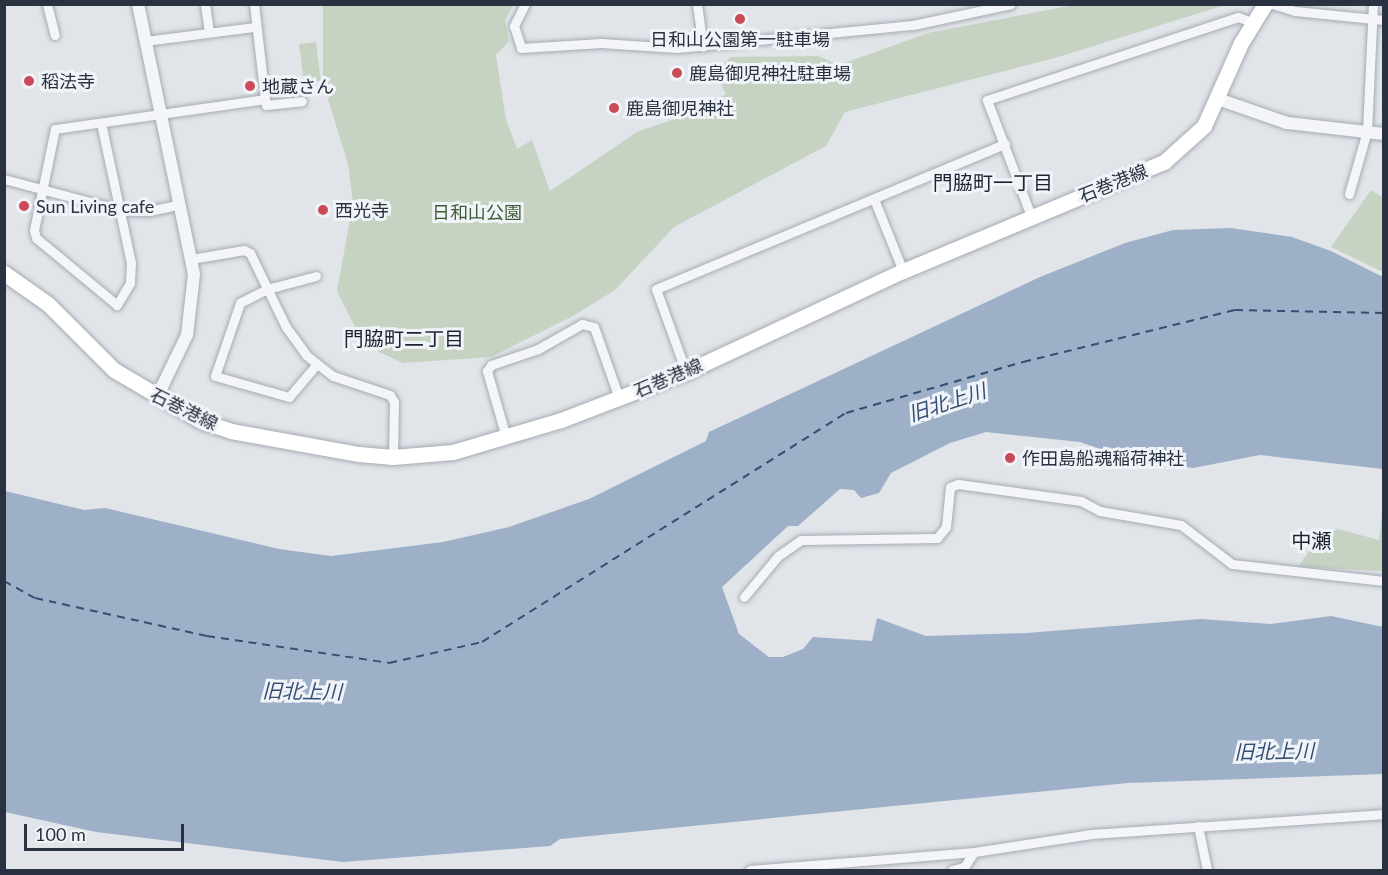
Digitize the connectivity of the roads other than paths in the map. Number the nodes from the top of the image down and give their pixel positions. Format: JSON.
{"nodes":[{"id":1,"x":47,"y":4,"type":"edge"},
{"id":2,"x":138,"y":4,"type":"edge"},
{"id":3,"x":205,"y":4,"type":"edge"},
{"id":4,"x":254,"y":4,"type":"edge"},
{"id":5,"x":525,"y":4,"type":"edge"},
{"id":6,"x":697,"y":4,"type":"edge"},
{"id":7,"x":1011,"y":4,"type":"edge"},
{"id":8,"x":1265,"y":4,"type":"edge"},
{"id":9,"x":1272,"y":4,"type":"edge"},
{"id":10,"x":1373,"y":4,"type":"edge"},
{"id":11,"x":1372,"y":18,"type":"junction"},
{"id":12,"x":1383,"y":20,"type":"edge"},
{"id":13,"x":1252,"y":22,"type":"junction"},
{"id":14,"x":255,"y":27,"type":"junction"},
{"id":15,"x":209,"y":32,"type":"junction"},
{"id":16,"x":55,"y":35,"type":"dead end"},
{"id":17,"x":145,"y":41,"type":"junction"},
{"id":18,"x":703,"y":47,"type":"junction"},
{"id":19,"x":265,"y":99,"type":"junction"},
{"id":20,"x":1218,"y":99,"type":"junction"},
{"id":21,"x":302,"y":101,"type":"dead end"},
{"id":22,"x":158,"y":114,"type":"junction"},
{"id":23,"x":101,"y":123,"type":"junction"},
{"id":24,"x":1367,"y":131,"type":"junction"},
{"id":25,"x":1383,"y":134,"type":"edge"},
{"id":26,"x":1005,"y":144,"type":"junction"},
{"id":27,"x":4,"y":179,"type":"edge"},
{"id":28,"x":43,"y":189,"type":"junction"},
{"id":29,"x":1349,"y":194,"type":"dead end"},
{"id":30,"x":874,"y":199,"type":"junction"},
{"id":31,"x":178,"y":205,"type":"junction"},
{"id":32,"x":120,"y":210,"type":"junction"},
{"id":33,"x":1031,"y":216,"type":"junction"},
{"id":34,"x":191,"y":259,"type":"junction"},
{"id":35,"x":903,"y":271,"type":"junction"},
{"id":36,"x":4,"y":273,"type":"edge"},
{"id":37,"x":316,"y":276,"type":"dead end"},
{"id":38,"x":267,"y":289,"type":"junction"},
{"id":39,"x":316,"y":365,"type":"junction"},
{"id":40,"x":686,"y":372,"type":"junction"},
{"id":41,"x":157,"y":397,"type":"junction"},
{"id":42,"x":620,"y":398,"type":"junction"},
{"id":43,"x":506,"y":437,"type":"junction"},
{"id":44,"x":393,"y":457,"type":"junction"},
{"id":45,"x":1383,"y":581,"type":"edge"},
{"id":46,"x":744,"y":597,"type":"dead end"},
{"id":47,"x":1383,"y":814,"type":"edge"},
{"id":48,"x":1198,"y":826,"type":"junction"},
{"id":49,"x":974,"y":852,"type":"junction"},
{"id":50,"x":750,"y":870,"type":"edge"},
{"id":51,"x":952,"y":870,"type":"edge"},
{"id":52,"x":1207,"y":870,"type":"edge"}],
"edges":[{"from":1,"to":16,"type":"street"},
{"from":2,"to":17,"type":"street"},
{"from":3,"to":15,"type":"street"},
{"from":4,"to":14,"type":"street"},
{"from":5,"to":18,"type":"street"},
{"from":6,"to":18,"type":"street"},
{"from":7,"to":18,"type":"street"},
{"from":8,"to":13,"type":"main road","name":"石巻港線"},
{"from":9,"to":11,"type":"street"},
{"from":10,"to":11,"type":"street"},
{"from":11,"to":12,"type":"street"},
{"from":11,"to":24,"type":"street"},
{"from":13,"to":20,"type":"main road","name":"石巻港線"},
{"from":13,"to":26,"type":"street"},
{"from":14,"to":15,"type":"street"},
{"from":14,"to":19,"type":"street"},
{"from":15,"to":17,"type":"street"},
{"from":17,"to":22,"type":"street"},
{"from":19,"to":21,"type":"street"},
{"from":19,"to":22,"type":"street"},
{"from":20,"to":24,"type":"street"},
{"from":20,"to":33,"type":"main road","name":"石巻港線"},
{"from":22,"to":23,"type":"street"},
{"from":22,"to":31,"type":"street"},
{"from":23,"to":28,"type":"street"},
{"from":23,"to":32,"type":"street"},
{"from":24,"to":25,"type":"street"},
{"from":24,"to":29,"type":"street"},
{"from":26,"to":30,"type":"street"},
{"from":26,"to":33,"type":"street"},
{"from":27,"to":28,"type":"street"},
{"from":28,"to":32,"type":"street"},
{"from":28,"to":32,"type":"street"},
{"from":30,"to":35,"type":"street"},
{"from":30,"to":40,"type":"street"},
{"from":31,"to":32,"type":"street"},
{"from":31,"to":34,"type":"street"},
{"from":33,"to":35,"type":"main road","name":"石巻港線"},
{"from":34,"to":38,"type":"street"},
{"from":34,"to":41,"type":"street"},
{"from":35,"to":40,"type":"main road","name":"石巻港線"},
{"from":36,"to":41,"type":"main road","name":"石巻港線"},
{"from":37,"to":38,"type":"street"},
{"from":38,"to":39,"type":"street"},
{"from":38,"to":39,"type":"street"},
{"from":39,"to":44,"type":"street"},
{"from":40,"to":42,"type":"main road","name":"石巻港線"},
{"from":41,"to":44,"type":"main road","name":"石巻港線"},
{"from":42,"to":43,"type":"main road","name":"石巻港線"},
{"from":42,"to":43,"type":"street"},
{"from":43,"to":44,"type":"main road","name":"石巻港線"},
{"from":45,"to":46,"type":"street"},
{"from":47,"to":48,"type":"street"},
{"from":48,"to":49,"type":"street"},
{"from":48,"to":52,"type":"street"},
{"from":49,"to":50,"type":"street"},
{"from":49,"to":51,"type":"street"}]}
